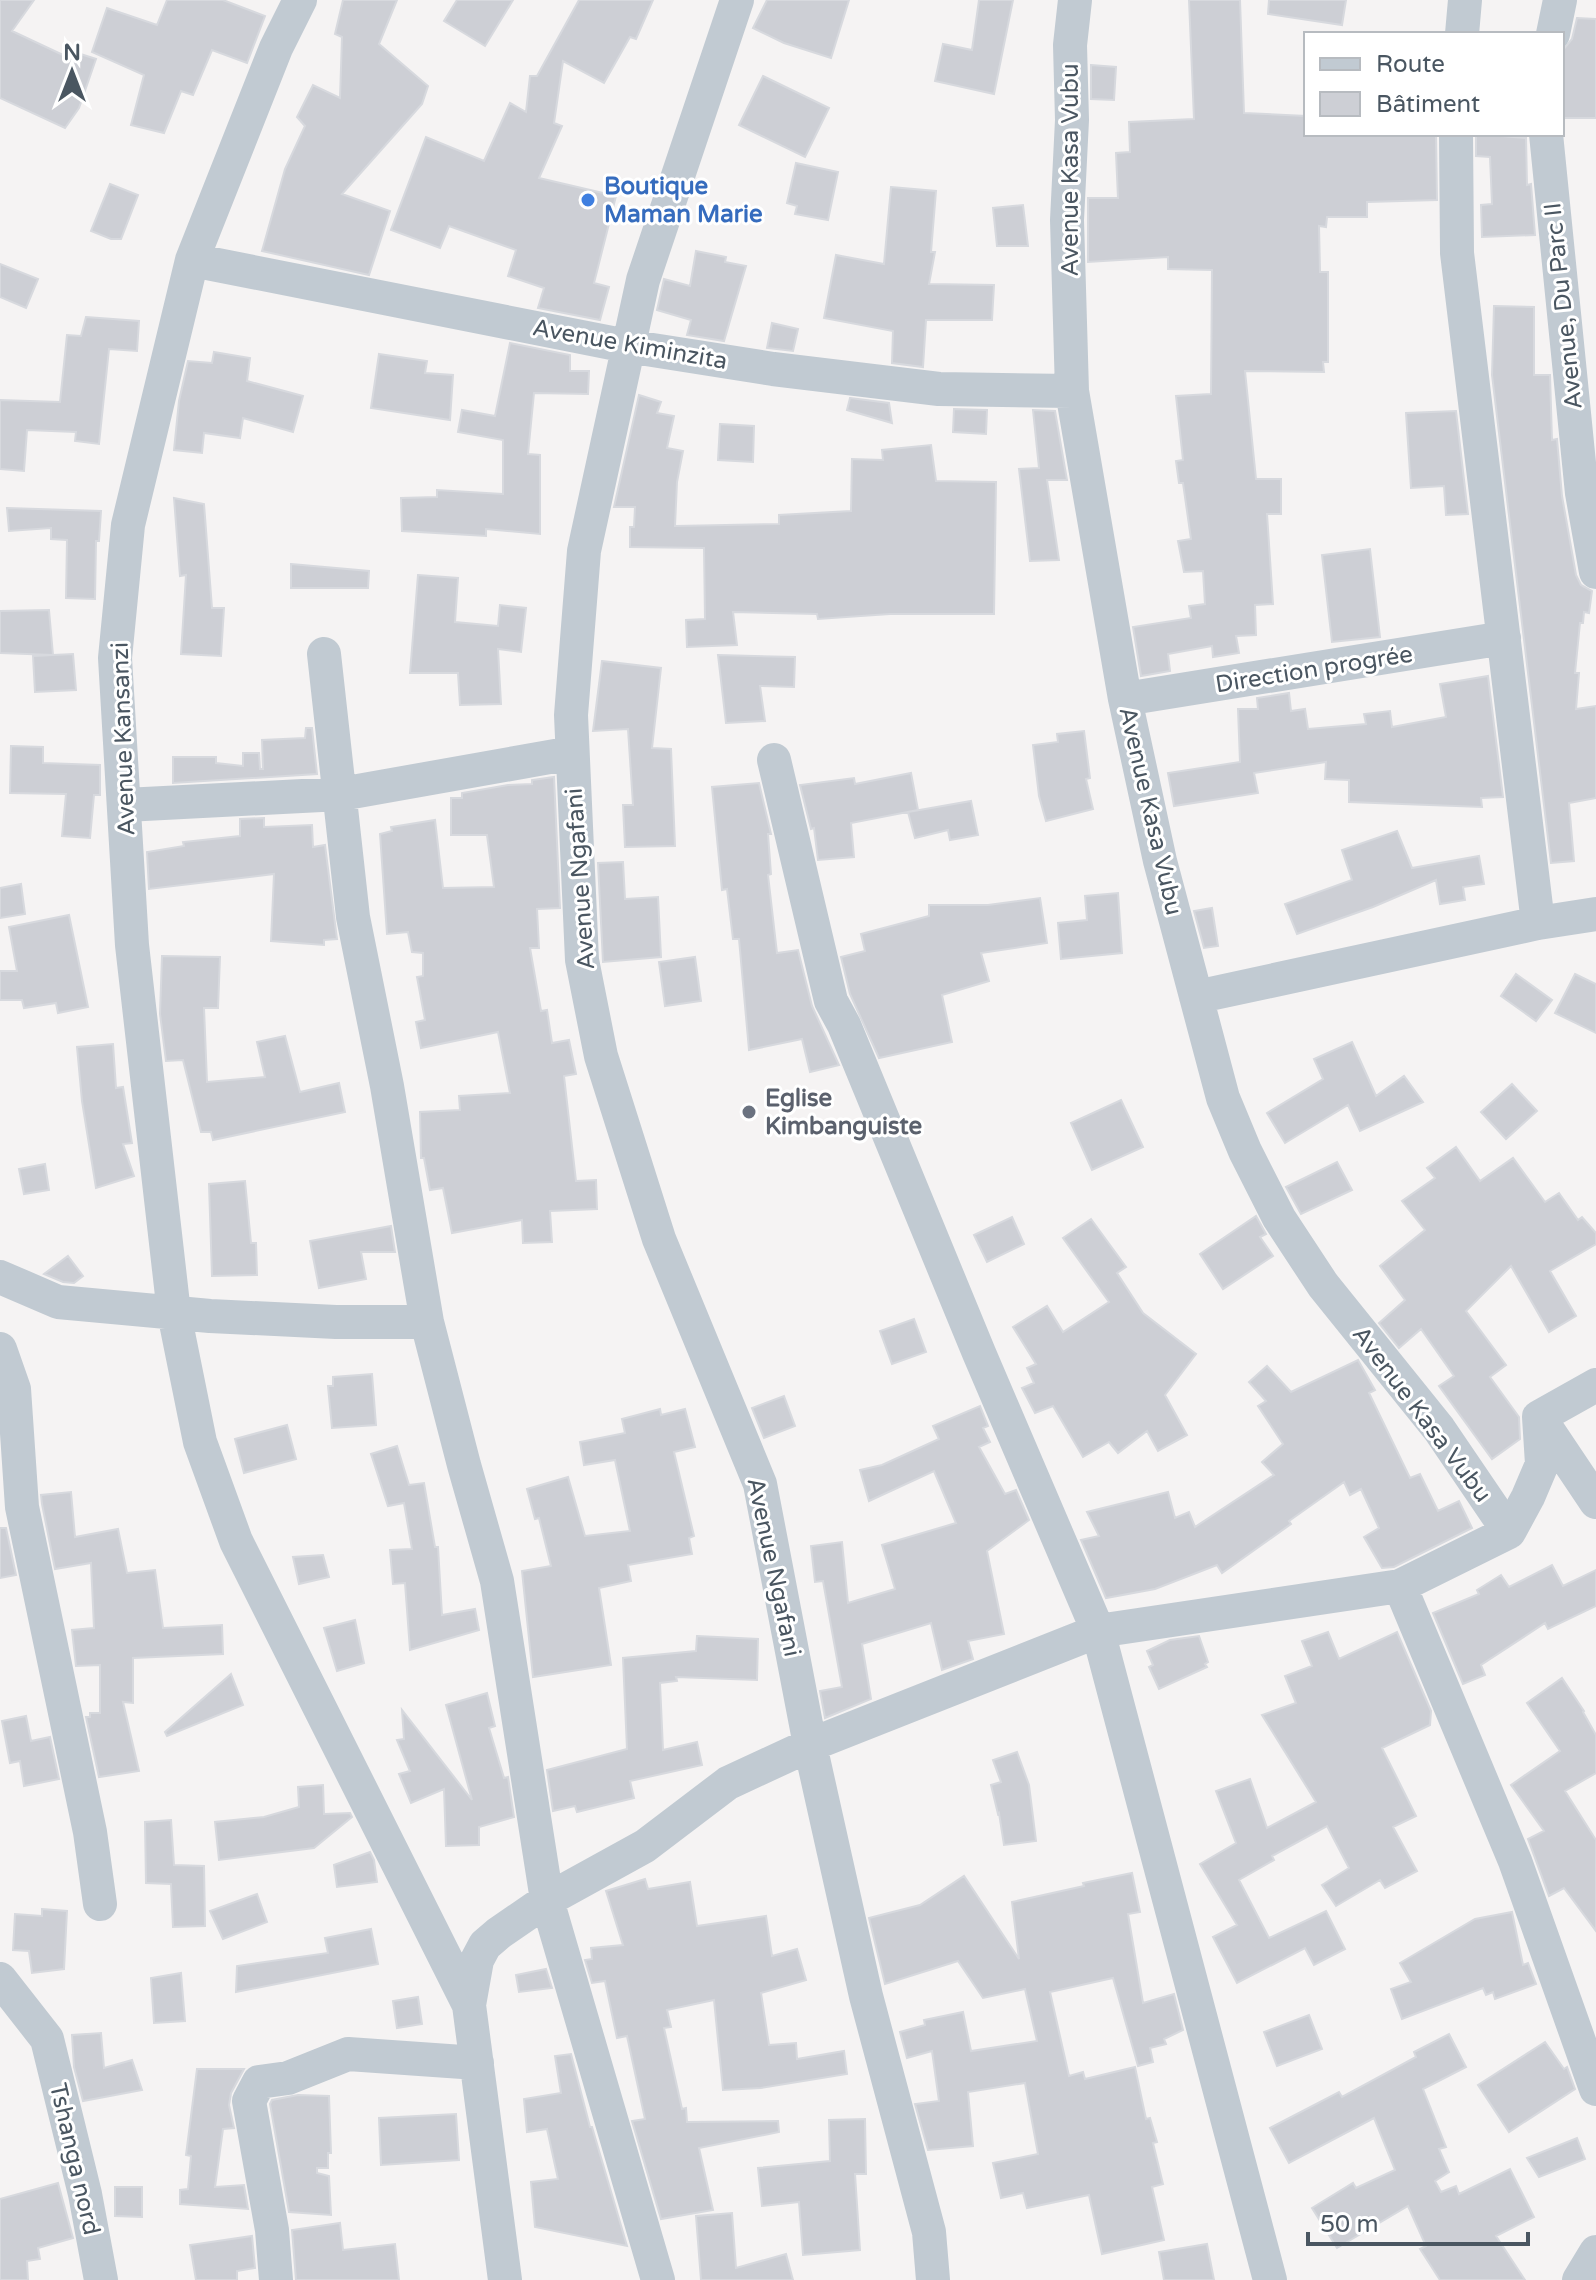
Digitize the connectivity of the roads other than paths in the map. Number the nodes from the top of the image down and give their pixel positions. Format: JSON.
{"nodes":[{"id":1,"x":300,"y":0,"type":"edge"},
{"id":2,"x":737,"y":0,"type":"edge"},
{"id":3,"x":1075,"y":0,"type":"edge"},
{"id":4,"x":1465,"y":0,"type":"edge"},
{"id":5,"x":1560,"y":0,"type":"edge"},
{"id":6,"x":1462,"y":32,"type":"edge"},
{"id":7,"x":1553,"y":32,"type":"edge"},
{"id":8,"x":1456,"y":136,"type":"edge"},
{"id":9,"x":1546,"y":136,"type":"edge"},
{"id":10,"x":192,"y":260,"type":"junction"},
{"id":11,"x":627,"y":346,"type":"junction"},
{"id":12,"x":1072,"y":391,"type":"junction"},
{"id":13,"x":1596,"y":572,"type":"edge"},
{"id":14,"x":1504,"y":638,"type":"junction"},
{"id":15,"x":324,"y":654,"type":"dead end"},
{"id":16,"x":1125,"y":699,"type":"junction"},
{"id":17,"x":572,"y":753,"type":"junction"},
{"id":18,"x":774,"y":760,"type":"dead end"},
{"id":19,"x":341,"y":794,"type":"junction"},
{"id":20,"x":125,"y":805,"type":"junction"},
{"id":21,"x":1596,"y":914,"type":"edge"},
{"id":22,"x":1538,"y":923,"type":"junction"},
{"id":23,"x":1196,"y":997,"type":"junction"},
{"id":24,"x":0,"y":1277,"type":"edge"},
{"id":25,"x":174,"y":1313,"type":"junction"},
{"id":26,"x":427,"y":1322,"type":"junction"},
{"id":27,"x":0,"y":1349,"type":"edge"},
{"id":28,"x":1596,"y":1385,"type":"edge"},
{"id":29,"x":1539,"y":1417,"type":"junction"},
{"id":30,"x":1596,"y":1502,"type":"edge"},
{"id":31,"x":1509,"y":1532,"type":"junction"},
{"id":32,"x":1400,"y":1586,"type":"junction"},
{"id":33,"x":1098,"y":1631,"type":"junction"},
{"id":34,"x":810,"y":1745,"type":"junction"},
{"id":35,"x":547,"y":1900,"type":"junction"},
{"id":36,"x":100,"y":1904,"type":"dead end"},
{"id":37,"x":0,"y":1979,"type":"edge"},
{"id":38,"x":469,"y":2005,"type":"junction"},
{"id":39,"x":477,"y":2063,"type":"junction"},
{"id":40,"x":1596,"y":2089,"type":"edge"},
{"id":41,"x":101,"y":2280,"type":"edge"},
{"id":42,"x":276,"y":2280,"type":"edge"},
{"id":43,"x":505,"y":2280,"type":"edge"},
{"id":44,"x":658,"y":2280,"type":"edge"},
{"id":45,"x":933,"y":2280,"type":"edge"},
{"id":46,"x":1270,"y":2280,"type":"edge"}],
"edges":[{"from":1,"to":10,"type":"street","name":"Avenue Kansanzi"},
{"from":2,"to":11,"type":"street","name":"Avenue Ngafani"},
{"from":3,"to":12,"type":"street","name":"Avenue Kasa Vubu"},
{"from":4,"to":6,"type":"street"},
{"from":5,"to":7,"type":"street"},
{"from":8,"to":14,"type":"street"},
{"from":9,"to":13,"type":"street","name":"Avenue, Du Parc II"},
{"from":10,"to":11,"type":"street","name":"Avenue Kiminzita"},
{"from":10,"to":20,"type":"street","name":"Avenue Kansanzi"},
{"from":11,"to":12,"type":"street","name":"Avenue Kiminzita"},
{"from":11,"to":17,"type":"street","name":"Avenue Ngafani"},
{"from":12,"to":16,"type":"street","name":"Avenue Kasa Vubu"},
{"from":14,"to":16,"type":"street","name":"Direction progrée"},
{"from":14,"to":22,"type":"street"},
{"from":15,"to":19,"type":"street"},
{"from":16,"to":23,"type":"street","name":"Avenue Kasa Vubu"},
{"from":17,"to":19,"type":"street"},
{"from":17,"to":34,"type":"street","name":"Avenue Ngafani"},
{"from":18,"to":33,"type":"street"},
{"from":19,"to":20,"type":"street"},
{"from":19,"to":26,"type":"street"},
{"from":20,"to":25,"type":"street","name":"Avenue Kansanzi"},
{"from":21,"to":22,"type":"street"},
{"from":22,"to":23,"type":"street"},
{"from":23,"to":31,"type":"street","name":"Avenue Kasa Vubu"},
{"from":24,"to":25,"type":"street"},
{"from":25,"to":26,"type":"street"},
{"from":25,"to":38,"type":"street","name":"Avenue Kansanzi"},
{"from":26,"to":35,"type":"street"},
{"from":27,"to":36,"type":"street"},
{"from":28,"to":29,"type":"street"},
{"from":29,"to":30,"type":"street"},
{"from":29,"to":31,"type":"street"},
{"from":31,"to":32,"type":"street"},
{"from":32,"to":33,"type":"street"},
{"from":32,"to":40,"type":"street"},
{"from":33,"to":34,"type":"street"},
{"from":33,"to":46,"type":"street"},
{"from":34,"to":35,"type":"street"},
{"from":34,"to":45,"type":"street","name":"Avenue Ngafani"},
{"from":35,"to":38,"type":"street"},
{"from":35,"to":44,"type":"street"},
{"from":37,"to":41,"type":"street","name":"Tshanga nord"},
{"from":38,"to":39,"type":"street"},
{"from":39,"to":42,"type":"street"},
{"from":39,"to":43,"type":"street"}]}
